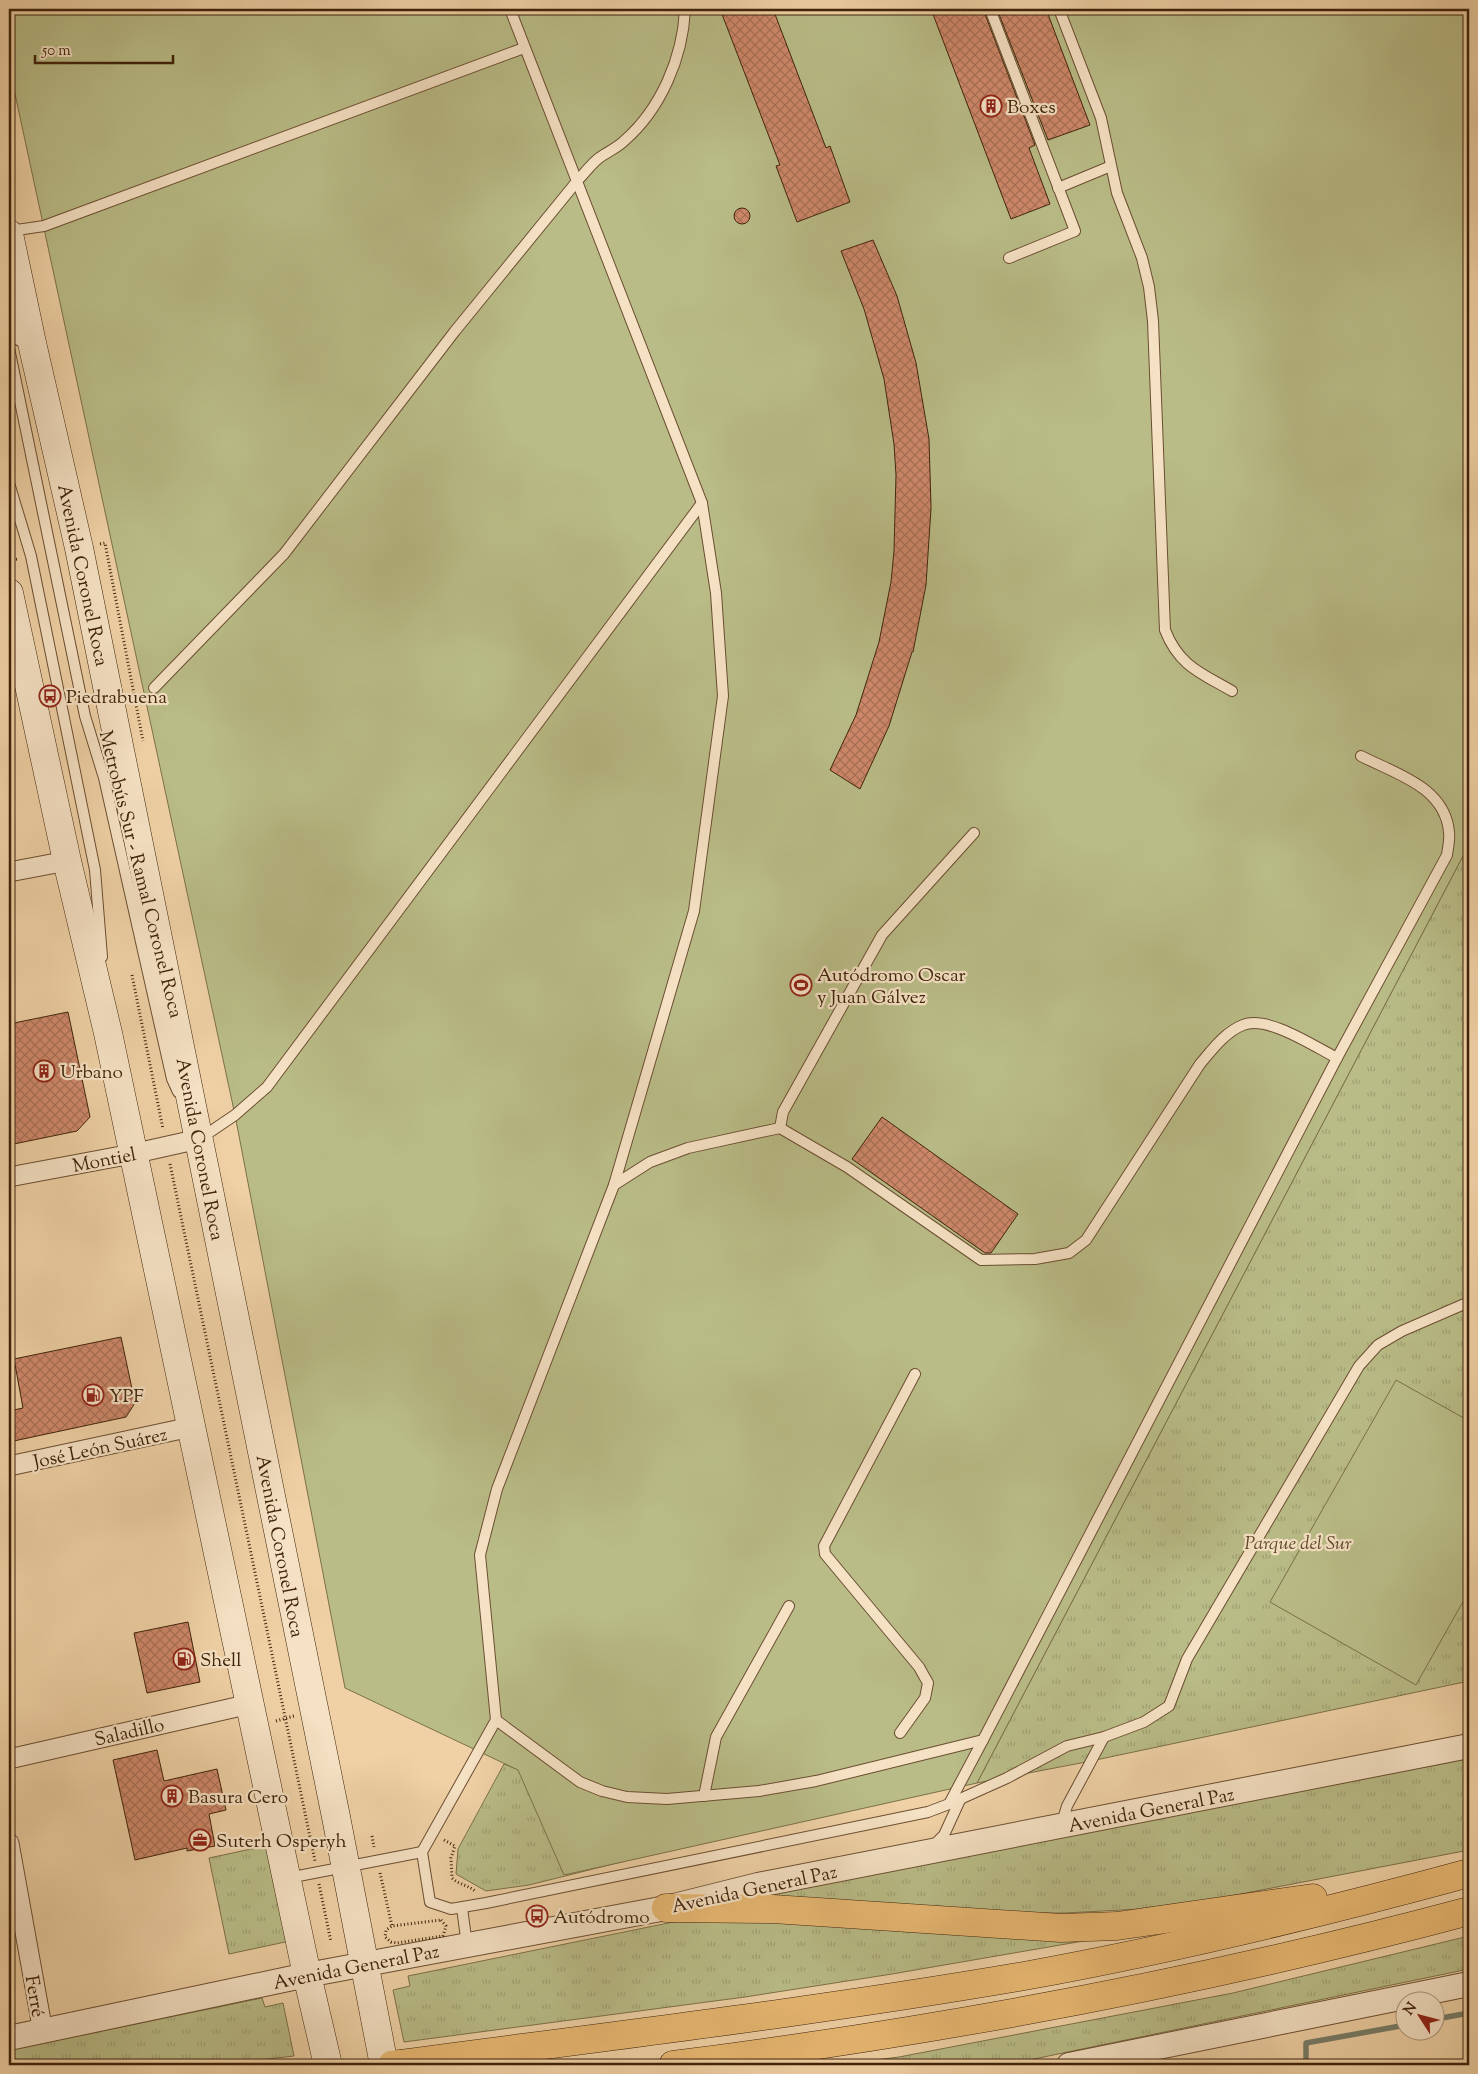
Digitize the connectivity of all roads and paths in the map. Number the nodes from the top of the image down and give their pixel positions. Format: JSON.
{"nodes":[{"id":1,"x":510,"y":9,"type":"edge"},
{"id":2,"x":685,"y":9,"type":"edge"},
{"id":3,"x":990,"y":9,"type":"edge"},
{"id":4,"x":1059,"y":9,"type":"edge"},
{"id":5,"x":524,"y":48,"type":"junction"},
{"id":6,"x":1112,"y":166,"type":"junction"},
{"id":7,"x":578,"y":180,"type":"junction"},
{"id":8,"x":1058,"y":188,"type":"junction"},
{"id":9,"x":9,"y":238,"type":"edge"},
{"id":10,"x":1010,"y":258,"type":"dead end"},
{"id":11,"x":9,"y":329,"type":"edge"},
{"id":12,"x":20,"y":345,"type":"edge"},
{"id":13,"x":9,"y":483,"type":"edge"},
{"id":14,"x":702,"y":503,"type":"junction"},
{"id":15,"x":9,"y":592,"type":"edge"},
{"id":16,"x":154,"y":688,"type":"dead end"},
{"id":17,"x":1232,"y":691,"type":"dead end"},
{"id":18,"x":1361,"y":756,"type":"dead end"},
{"id":19,"x":974,"y":833,"type":"dead end"},
{"id":20,"x":67,"y":861,"type":"junction"},
{"id":21,"x":9,"y":872,"type":"edge"},
{"id":22,"x":132,"y":973,"type":"dead end"},
{"id":23,"x":108,"y":1033,"type":"junction"},
{"id":24,"x":1337,"y":1058,"type":"junction"},
{"id":25,"x":780,"y":1128,"type":"junction"},
{"id":26,"x":199,"y":1139,"type":"junction"},
{"id":27,"x":166,"y":1147,"type":"junction"},
{"id":28,"x":132,"y":1154,"type":"junction"},
{"id":29,"x":9,"y":1177,"type":"edge"},
{"id":30,"x":614,"y":1185,"type":"junction"},
{"id":31,"x":1469,"y":1302,"type":"edge"},
{"id":32,"x":915,"y":1374,"type":"dead end"},
{"id":33,"x":191,"y":1427,"type":"junction"},
{"id":34,"x":9,"y":1466,"type":"edge"},
{"id":35,"x":789,"y":1606,"type":"dead end"},
{"id":36,"x":314,"y":1711,"type":"junction"},
{"id":37,"x":252,"y":1715,"type":"junction"},
{"id":38,"x":286,"y":1718,"type":"junction"},
{"id":39,"x":496,"y":1720,"type":"junction"},
{"id":40,"x":900,"y":1733,"type":"dead end"},
{"id":41,"x":1104,"y":1738,"type":"junction"},
{"id":42,"x":983,"y":1740,"type":"junction"},
{"id":43,"x":1469,"y":1746,"type":"edge"},
{"id":44,"x":9,"y":1758,"type":"edge"},
{"id":45,"x":704,"y":1796,"type":"junction"},
{"id":46,"x":960,"y":1800,"type":"junction"},
{"id":47,"x":950,"y":1804,"type":"junction"},
{"id":48,"x":1061,"y":1827,"type":"junction"},
{"id":49,"x":434,"y":1834,"type":"junction"},
{"id":50,"x":372,"y":1836,"type":"dead end"},
{"id":51,"x":9,"y":1843,"type":"edge"},
{"id":52,"x":422,"y":1852,"type":"junction"},
{"id":53,"x":926,"y":1853,"type":"junction"},
{"id":54,"x":377,"y":1861,"type":"junction"},
{"id":55,"x":345,"y":1867,"type":"junction"},
{"id":56,"x":317,"y":1872,"type":"junction"},
{"id":57,"x":1459,"y":1876,"type":"edge"},
{"id":58,"x":287,"y":1878,"type":"junction"},
{"id":59,"x":486,"y":1903,"type":"junction"},
{"id":60,"x":462,"y":1908,"type":"junction"},
{"id":61,"x":666,"y":1908,"type":"junction"},
{"id":62,"x":1469,"y":1911,"type":"edge"},
{"id":63,"x":392,"y":1926,"type":"dead end"},
{"id":64,"x":331,"y":1942,"type":"dead end"},
{"id":65,"x":467,"y":1945,"type":"junction"},
{"id":66,"x":364,"y":1965,"type":"junction"},
{"id":67,"x":308,"y":1975,"type":"junction"},
{"id":68,"x":1469,"y":1984,"type":"edge"},
{"id":69,"x":43,"y":2032,"type":"junction"},
{"id":70,"x":9,"y":2038,"type":"edge"},
{"id":71,"x":1112,"y":2061,"type":"edge"},
{"id":72,"x":405,"y":2064,"type":"edge"},
{"id":73,"x":328,"y":2065,"type":"edge"},
{"id":74,"x":384,"y":2065,"type":"edge"},
{"id":75,"x":673,"y":2065,"type":"edge"},
{"id":76,"x":1069,"y":2065,"type":"edge"}],
"edges":[{"from":1,"to":5,"type":"lane"},
{"from":2,"to":7,"type":"lane"},
{"from":3,"to":8,"type":"lane"},
{"from":4,"to":6,"type":"lane"},
{"from":5,"to":7,"type":"lane"},
{"from":5,"to":9,"type":"lane"},
{"from":6,"to":8,"type":"lane"},
{"from":6,"to":17,"type":"lane"},
{"from":7,"to":14,"type":"lane"},
{"from":7,"to":16,"type":"lane"},
{"from":8,"to":10,"type":"lane"},
{"from":9,"to":12,"type":"main road","name":"Avenida Coronel Roca"},
{"from":11,"to":12,"type":"street"},
{"from":12,"to":26,"type":"main road","name":"Avenida Coronel Roca"},
{"from":13,"to":23,"type":"lane","name":"Metrobús Sur - Ramal Coronel Roca"},
{"from":14,"to":26,"type":"lane"},
{"from":14,"to":30,"type":"lane"},
{"from":15,"to":20,"type":"main road"},
{"from":18,"to":24,"type":"lane"},
{"from":19,"to":25,"type":"lane"},
{"from":20,"to":21,"type":"street"},
{"from":20,"to":23,"type":"main road"},
{"from":22,"to":27,"type":"path"},
{"from":23,"to":28,"type":"main road"},
{"from":24,"to":25,"type":"lane"},
{"from":24,"to":42,"type":"lane"},
{"from":25,"to":30,"type":"lane"},
{"from":26,"to":27,"type":"street","name":"Montiel"},
{"from":26,"to":36,"type":"main road","name":"Avenida Coronel Roca"},
{"from":27,"to":28,"type":"street","name":"Montiel"},
{"from":27,"to":38,"type":"path"},
{"from":28,"to":29,"type":"street","name":"Montiel"},
{"from":28,"to":33,"type":"main road"},
{"from":30,"to":39,"type":"lane"},
{"from":31,"to":41,"type":"lane"},
{"from":32,"to":40,"type":"lane"},
{"from":33,"to":34,"type":"street","name":"José León Suárez"},
{"from":33,"to":37,"type":"main road"},
{"from":35,"to":45,"type":"lane"},
{"from":36,"to":38,"type":"path"},
{"from":36,"to":55,"type":"main road","name":"Avenida Coronel Roca"},
{"from":37,"to":38,"type":"path"},
{"from":37,"to":44,"type":"street","name":"Saladillo"},
{"from":37,"to":58,"type":"main road"},
{"from":38,"to":56,"type":"path"},
{"from":39,"to":45,"type":"lane"},
{"from":39,"to":49,"type":"lane"},
{"from":41,"to":46,"type":"lane"},
{"from":41,"to":48,"type":"lane"},
{"from":42,"to":45,"type":"lane"},
{"from":42,"to":47,"type":"lane"},
{"from":43,"to":48,"type":"street","name":"Avenida General Paz"},
{"from":46,"to":47,"type":"lane"},
{"from":46,"to":53,"type":"lane"},
{"from":47,"to":59,"type":"lane"},
{"from":48,"to":53,"type":"street","name":"Avenida General Paz"},
{"from":49,"to":52,"type":"lane"},
{"from":49,"to":59,"type":"path"},
{"from":50,"to":54,"type":"path"},
{"from":51,"to":69,"type":"street","name":"Ferré"},
{"from":52,"to":54,"type":"lane"},
{"from":52,"to":60,"type":"lane"},
{"from":53,"to":61,"type":"street","name":"Avenida General Paz"},
{"from":54,"to":55,"type":"lane"},
{"from":54,"to":63,"type":"path"},
{"from":55,"to":56,"type":"lane"},
{"from":55,"to":66,"type":"main road","name":"Avenida Coronel Roca"},
{"from":56,"to":58,"type":"lane"},
{"from":56,"to":64,"type":"path"},
{"from":57,"to":61,"type":"highway"},
{"from":57,"to":72,"type":"highway"},
{"from":58,"to":67,"type":"main road"},
{"from":59,"to":60,"type":"lane"},
{"from":60,"to":65,"type":"lane"},
{"from":61,"to":65,"type":"street","name":"Avenida General Paz"},
{"from":62,"to":75,"type":"highway"},
{"from":65,"to":66,"type":"street","name":"Avenida General Paz"},
{"from":66,"to":67,"type":"street","name":"Avenida General Paz"},
{"from":66,"to":74,"type":"main road","name":"Avenida Coronel Roca"},
{"from":67,"to":69,"type":"street","name":"Avenida General Paz"},
{"from":67,"to":73,"type":"main road"},
{"from":68,"to":71,"type":"street"},
{"from":69,"to":70,"type":"street","name":"Avenida General Paz"},
{"from":71,"to":76,"type":"street"}]}
